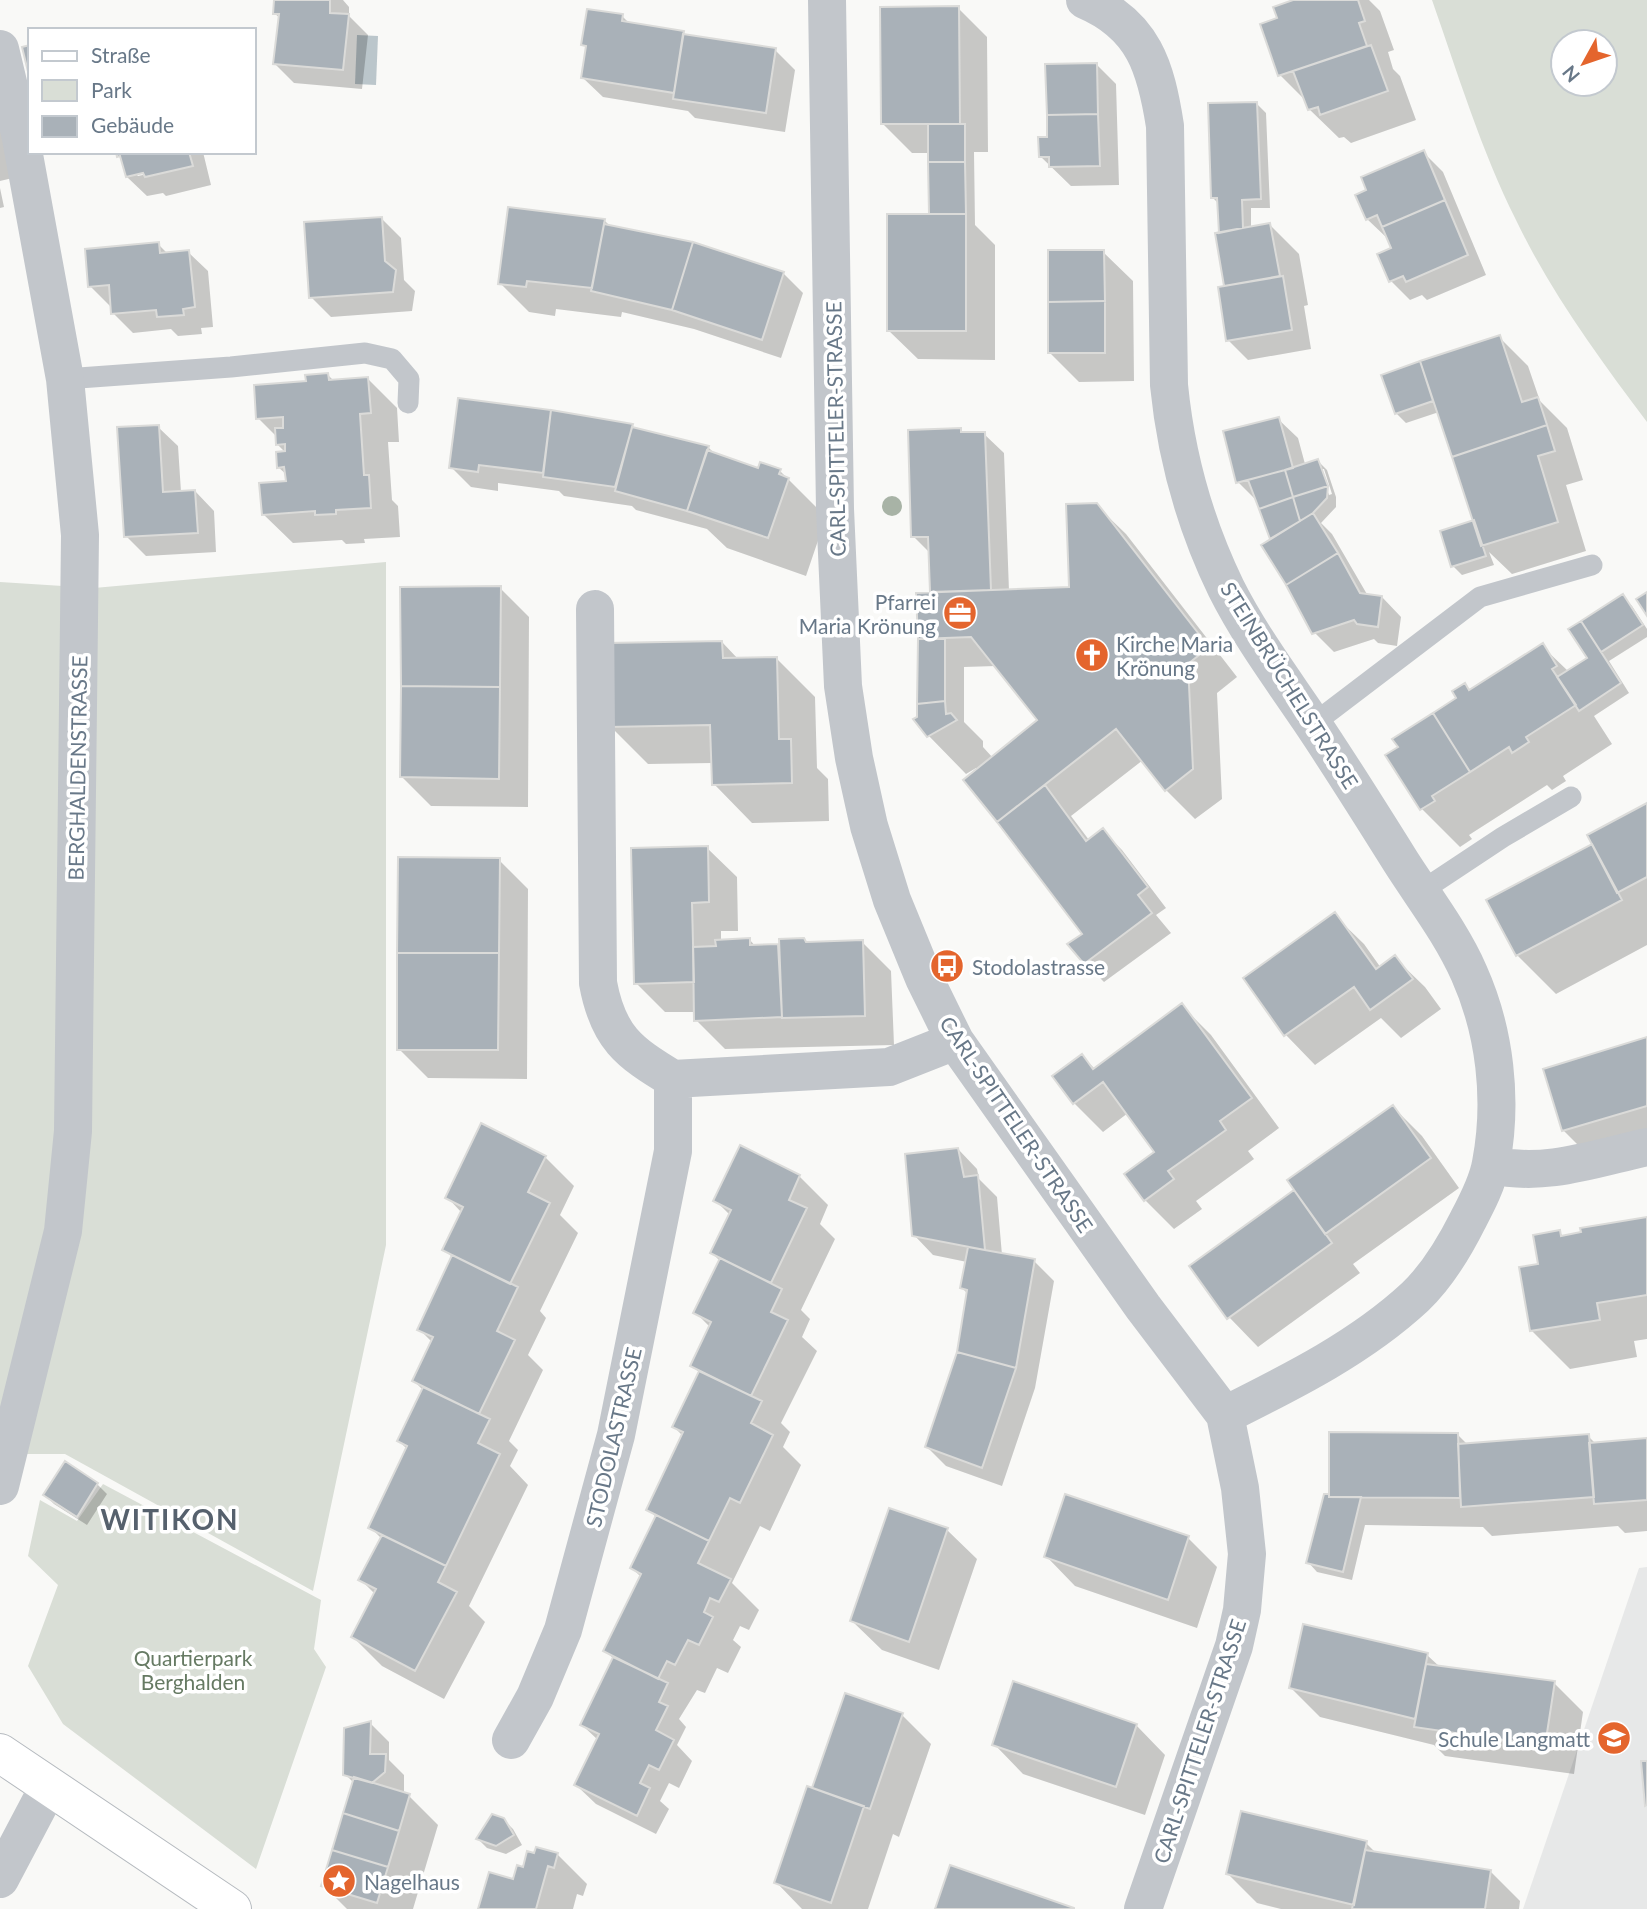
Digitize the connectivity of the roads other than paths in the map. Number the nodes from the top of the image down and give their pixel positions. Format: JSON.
{"nodes":[{"id":1,"x":827,"y":0,"type":"edge"},
{"id":2,"x":1085,"y":0,"type":"edge"},
{"id":3,"x":0,"y":49,"type":"edge"},
{"id":4,"x":65,"y":379,"type":"junction"},
{"id":5,"x":408,"y":403,"type":"dead end"},
{"id":6,"x":1592,"y":565,"type":"dead end"},
{"id":7,"x":595,"y":609,"type":"dead end"},
{"id":8,"x":1313,"y":724,"type":"junction"},
{"id":9,"x":1571,"y":797,"type":"dead end"},
{"id":10,"x":1420,"y":892,"type":"junction"},
{"id":11,"x":955,"y":1041,"type":"junction"},
{"id":12,"x":673,"y":1079,"type":"junction"},
{"id":13,"x":1647,"y":1147,"type":"edge"},
{"id":14,"x":1491,"y":1165,"type":"junction"},
{"id":15,"x":1224,"y":1415,"type":"junction"},
{"id":16,"x":0,"y":1486,"type":"edge"},
{"id":17,"x":511,"y":1740,"type":"dead end"},
{"id":18,"x":0,"y":1753,"type":"edge"},
{"id":19,"x":49,"y":1786,"type":"junction"},
{"id":20,"x":0,"y":1879,"type":"edge"},
{"id":21,"x":232,"y":1909,"type":"edge"},
{"id":22,"x":1143,"y":1909,"type":"edge"}],
"edges":[{"from":1,"to":11,"type":"street","name":"CARL-SPITTELER-STRASSE"},
{"from":2,"to":8,"type":"street","name":"STEINBRÜCHELSTRASSE"},
{"from":3,"to":4,"type":"street","name":"BERGHALDENSTRASSE"},
{"from":4,"to":5,"type":"lane"},
{"from":4,"to":16,"type":"street","name":"BERGHALDENSTRASSE"},
{"from":6,"to":8,"type":"lane"},
{"from":7,"to":12,"type":"street"},
{"from":8,"to":10,"type":"street","name":"STEINBRÜCHELSTRASSE"},
{"from":9,"to":10,"type":"lane"},
{"from":10,"to":14,"type":"street","name":"STEINBRÜCHELSTRASSE"},
{"from":11,"to":12,"type":"street"},
{"from":11,"to":15,"type":"street","name":"CARL-SPITTELER-STRASSE"},
{"from":12,"to":17,"type":"street","name":"STODOLASTRASSE"},
{"from":13,"to":14,"type":"street"},
{"from":14,"to":15,"type":"street","name":"STEINBRÜCHELSTRASSE"},
{"from":15,"to":22,"type":"street","name":"CARL-SPITTELER-STRASSE"},
{"from":18,"to":19,"type":"main road"},
{"from":19,"to":20,"type":"street"},
{"from":19,"to":21,"type":"main road"}]}
